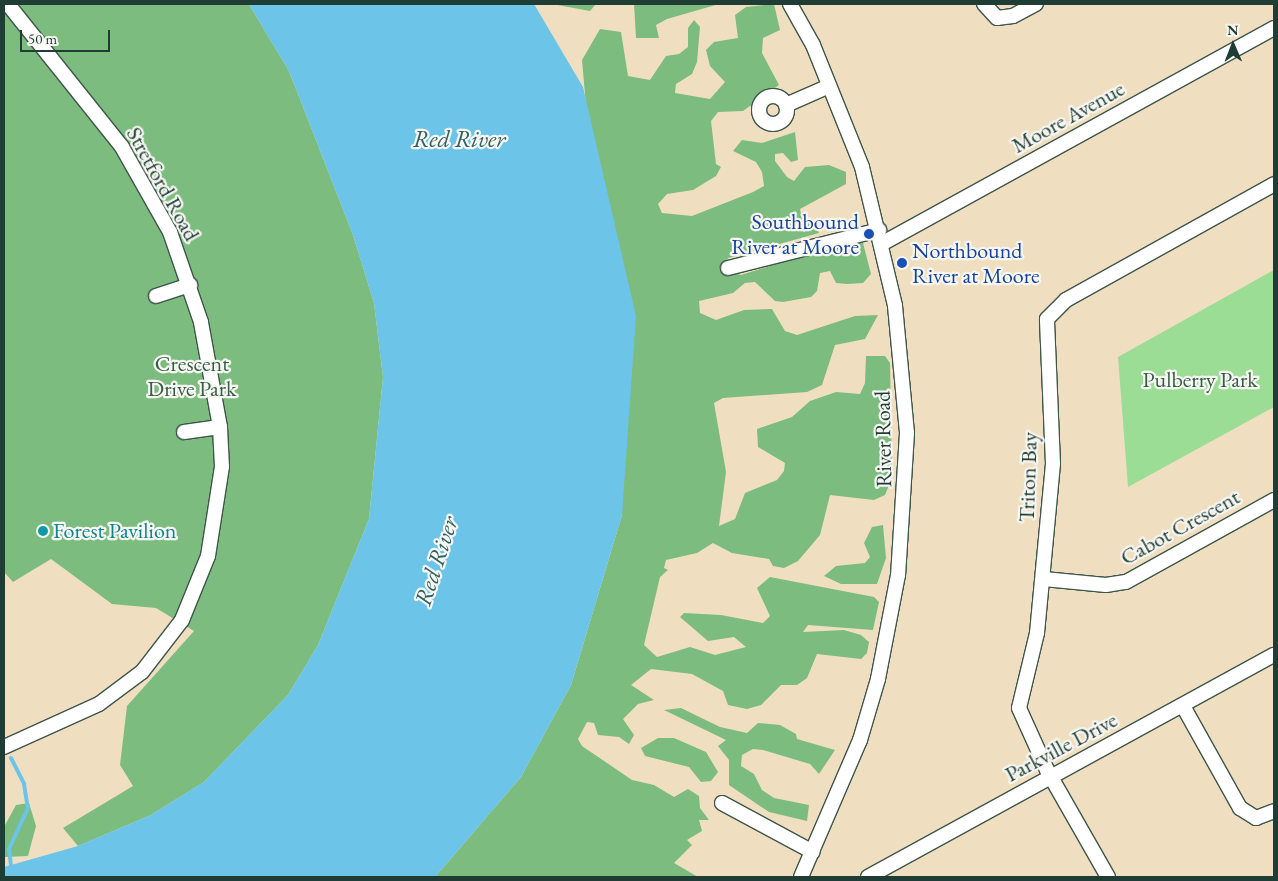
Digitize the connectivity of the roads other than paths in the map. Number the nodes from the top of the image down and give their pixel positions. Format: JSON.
{"nodes":[{"id":1,"x":8,"y":4,"type":"edge"},
{"id":2,"x":790,"y":4,"type":"edge"},
{"id":3,"x":984,"y":4,"type":"edge"},
{"id":4,"x":1036,"y":4,"type":"edge"},
{"id":5,"x":1274,"y":28,"type":"edge"},
{"id":6,"x":829,"y":86,"type":"junction"},
{"id":7,"x":786,"y":105,"type":"dead end"},
{"id":8,"x":1274,"y":184,"type":"edge"},
{"id":9,"x":881,"y":237,"type":"junction"},
{"id":10,"x":728,"y":268,"type":"dead end"},
{"id":11,"x":190,"y":285,"type":"junction"},
{"id":12,"x":156,"y":296,"type":"dead end"},
{"id":13,"x":220,"y":427,"type":"junction"},
{"id":14,"x":184,"y":432,"type":"dead end"},
{"id":15,"x":1274,"y":500,"type":"edge"},
{"id":16,"x":1044,"y":579,"type":"junction"},
{"id":17,"x":1274,"y":655,"type":"edge"},
{"id":18,"x":1183,"y":706,"type":"junction"},
{"id":19,"x":4,"y":747,"type":"edge"},
{"id":20,"x":1050,"y":777,"type":"junction"},
{"id":21,"x":722,"y":803,"type":"dead end"},
{"id":22,"x":1274,"y":811,"type":"edge"},
{"id":23,"x":814,"y":852,"type":"junction"},
{"id":24,"x":805,"y":875,"type":"edge"},
{"id":25,"x":868,"y":877,"type":"edge"},
{"id":26,"x":1108,"y":877,"type":"edge"}],
"edges":[{"from":1,"to":11,"type":"street","name":"Stretford Road"},
{"from":2,"to":6,"type":"street","name":"River Road"},
{"from":3,"to":4,"type":"street"},
{"from":5,"to":9,"type":"street","name":"Moore Avenue"},
{"from":6,"to":7,"type":"street"},
{"from":6,"to":9,"type":"street","name":"River Road"},
{"from":8,"to":16,"type":"street","name":"Triton Bay"},
{"from":9,"to":10,"type":"street","name":"Moore Avenue"},
{"from":9,"to":23,"type":"street","name":"River Road"},
{"from":11,"to":12,"type":"street"},
{"from":11,"to":13,"type":"street","name":"Stretford Road"},
{"from":13,"to":14,"type":"street"},
{"from":13,"to":19,"type":"street","name":"Stretford Road"},
{"from":15,"to":16,"type":"street","name":"Cabot Crescent"},
{"from":16,"to":20,"type":"street","name":"Triton Bay"},
{"from":17,"to":18,"type":"street","name":"Parkville Drive"},
{"from":18,"to":20,"type":"street","name":"Parkville Drive"},
{"from":18,"to":22,"type":"street"},
{"from":20,"to":25,"type":"street","name":"Parkville Drive"},
{"from":20,"to":26,"type":"street","name":"Triton Bay"},
{"from":21,"to":23,"type":"street"},
{"from":23,"to":24,"type":"street","name":"River Road"}]}
